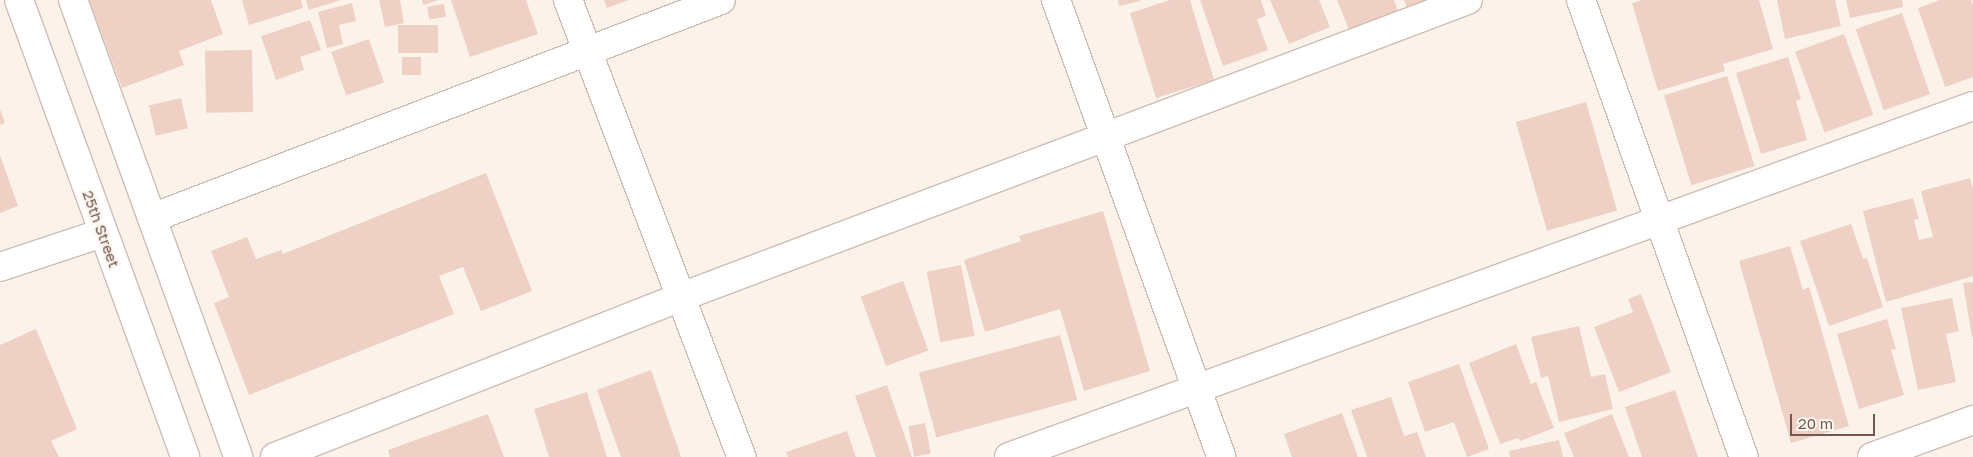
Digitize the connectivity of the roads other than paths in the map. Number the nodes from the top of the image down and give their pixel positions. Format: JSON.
{"nodes":[{"id":1,"x":19,"y":0,"type":"edge"},
{"id":2,"x":73,"y":0,"type":"edge"},
{"id":3,"x":568,"y":0,"type":"edge"},
{"id":4,"x":720,"y":0,"type":"edge"},
{"id":5,"x":1056,"y":0,"type":"edge"},
{"id":6,"x":1468,"y":0,"type":"edge"},
{"id":7,"x":1581,"y":0,"type":"edge"},
{"id":8,"x":587,"y":50,"type":"junction"},
{"id":9,"x":1973,"y":106,"type":"edge"},
{"id":10,"x":1106,"y":137,"type":"junction"},
{"id":11,"x":152,"y":218,"type":"junction"},
{"id":12,"x":1659,"y":220,"type":"junction"},
{"id":13,"x":102,"y":232,"type":"junction"},
{"id":14,"x":0,"y":266,"type":"edge"},
{"id":15,"x":681,"y":297,"type":"junction"},
{"id":16,"x":1196,"y":389,"type":"junction"},
{"id":17,"x":1973,"y":420,"type":"edge"},
{"id":18,"x":185,"y":457,"type":"edge"},
{"id":19,"x":238,"y":457,"type":"edge"},
{"id":20,"x":276,"y":457,"type":"edge"},
{"id":21,"x":742,"y":457,"type":"edge"},
{"id":22,"x":1009,"y":457,"type":"edge"},
{"id":23,"x":1221,"y":457,"type":"edge"},
{"id":24,"x":1744,"y":457,"type":"edge"},
{"id":25,"x":1872,"y":457,"type":"edge"}],
"edges":[{"from":1,"to":13,"type":"street","name":"25th Street"},
{"from":2,"to":11,"type":"street"},
{"from":3,"to":8,"type":"street"},
{"from":4,"to":8,"type":"street"},
{"from":5,"to":10,"type":"street"},
{"from":6,"to":10,"type":"street"},
{"from":7,"to":12,"type":"street"},
{"from":8,"to":11,"type":"street"},
{"from":8,"to":15,"type":"street"},
{"from":9,"to":12,"type":"street"},
{"from":10,"to":15,"type":"street"},
{"from":10,"to":16,"type":"street"},
{"from":11,"to":19,"type":"street"},
{"from":12,"to":16,"type":"street"},
{"from":12,"to":24,"type":"street"},
{"from":13,"to":14,"type":"street"},
{"from":13,"to":18,"type":"street","name":"25th Street"},
{"from":15,"to":20,"type":"street"},
{"from":15,"to":21,"type":"street"},
{"from":16,"to":22,"type":"street"},
{"from":16,"to":23,"type":"street"},
{"from":17,"to":25,"type":"street"}]}
